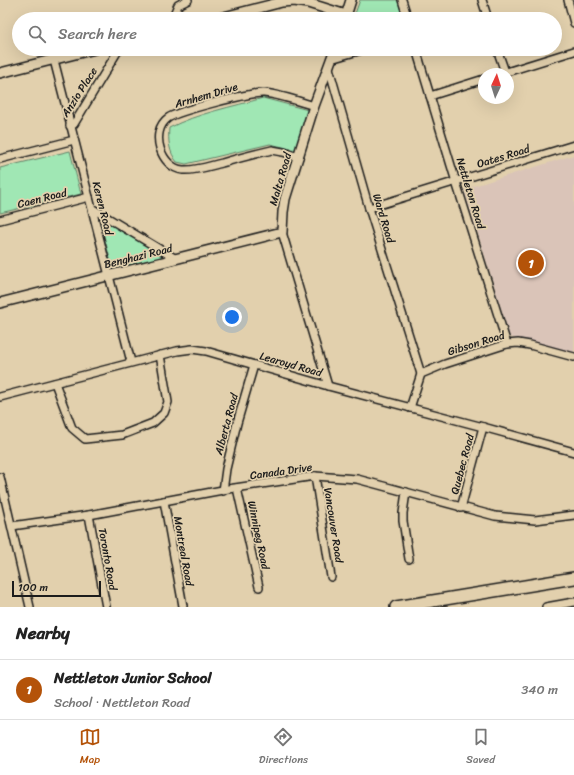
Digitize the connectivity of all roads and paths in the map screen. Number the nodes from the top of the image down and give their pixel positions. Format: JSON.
{"nodes":[{"id":1,"x":188,"y":0,"type":"edge"},
{"id":2,"x":351,"y":0,"type":"edge"},
{"id":3,"x":402,"y":0,"type":"edge"},
{"id":4,"x":482,"y":0,"type":"edge"},
{"id":5,"x":568,"y":0,"type":"edge"},
{"id":6,"x":175,"y":12,"type":"edge"},
{"id":7,"x":243,"y":12,"type":"edge"},
{"id":8,"x":332,"y":12,"type":"edge"},
{"id":9,"x":347,"y":12,"type":"edge"},
{"id":10,"x":406,"y":12,"type":"edge"},
{"id":11,"x":486,"y":12,"type":"edge"},
{"id":12,"x":574,"y":23,"type":"edge"},
{"id":13,"x":574,"y":51,"type":"edge"},
{"id":14,"x":562,"y":55,"type":"edge"},
{"id":15,"x":69,"y":56,"type":"edge"},
{"id":16,"x":115,"y":56,"type":"edge"},
{"id":17,"x":333,"y":56,"type":"edge"},
{"id":18,"x":349,"y":56,"type":"edge"},
{"id":19,"x":418,"y":56,"type":"edge"},
{"id":20,"x":499,"y":56,"type":"edge"},
{"id":21,"x":558,"y":56,"type":"edge"},
{"id":22,"x":54,"y":60,"type":"junction"},
{"id":23,"x":330,"y":64,"type":"junction"},
{"id":24,"x":501,"y":68,"type":"edge"},
{"id":25,"x":514,"y":69,"type":"edge"},
{"id":26,"x":0,"y":73,"type":"edge"},
{"id":27,"x":478,"y":81,"type":"edge"},
{"id":28,"x":430,"y":96,"type":"junction"},
{"id":29,"x":314,"y":106,"type":"junction"},
{"id":30,"x":70,"y":126,"type":"junction"},
{"id":31,"x":74,"y":140,"type":"junction"},
{"id":32,"x":574,"y":145,"type":"edge"},
{"id":33,"x":299,"y":157,"type":"junction"},
{"id":34,"x":0,"y":159,"type":"edge"},
{"id":35,"x":456,"y":182,"type":"junction"},
{"id":36,"x":89,"y":197,"type":"junction"},
{"id":37,"x":369,"y":208,"type":"junction"},
{"id":38,"x":93,"y":210,"type":"junction"},
{"id":39,"x":0,"y":220,"type":"edge"},
{"id":40,"x":282,"y":232,"type":"junction"},
{"id":41,"x":176,"y":259,"type":"junction"},
{"id":42,"x":108,"y":276,"type":"junction"},
{"id":43,"x":0,"y":303,"type":"edge"},
{"id":44,"x":507,"y":344,"type":"junction"},
{"id":45,"x":160,"y":355,"type":"junction"},
{"id":46,"x":574,"y":356,"type":"edge"},
{"id":47,"x":131,"y":362,"type":"junction"},
{"id":48,"x":254,"y":364,"type":"junction"},
{"id":49,"x":421,"y":374,"type":"junction"},
{"id":50,"x":55,"y":383,"type":"junction"},
{"id":51,"x":328,"y":386,"type":"junction"},
{"id":52,"x":0,"y":397,"type":"edge"},
{"id":53,"x":410,"y":408,"type":"junction"},
{"id":54,"x":484,"y":427,"type":"junction"},
{"id":55,"x":574,"y":452,"type":"edge"},
{"id":56,"x":315,"y":476,"type":"junction"},
{"id":57,"x":0,"y":477,"type":"edge"},
{"id":58,"x":237,"y":488,"type":"junction"},
{"id":59,"x":223,"y":491,"type":"junction"},
{"id":60,"x":406,"y":492,"type":"junction"},
{"id":61,"x":164,"y":501,"type":"junction"},
{"id":62,"x":461,"y":508,"type":"junction"},
{"id":63,"x":89,"y":515,"type":"junction"},
{"id":64,"x":574,"y":515,"type":"edge"},
{"id":65,"x":12,"y":526,"type":"junction"},
{"id":66,"x":409,"y":559,"type":"dead end"},
{"id":67,"x":331,"y":577,"type":"dead end"},
{"id":68,"x":574,"y":578,"type":"edge"},
{"id":69,"x":259,"y":587,"type":"dead end"},
{"id":70,"x":574,"y":602,"type":"edge"},
{"id":71,"x":423,"y":605,"type":"edge"},
{"id":72,"x":183,"y":606,"type":"dead end"},
{"id":73,"x":30,"y":607,"type":"edge"},
{"id":74,"x":106,"y":607,"type":"edge"},
{"id":75,"x":396,"y":607,"type":"edge"},
{"id":76,"x":546,"y":607,"type":"edge"}],
"edges":[{"from":1,"to":6,"type":"street"},
{"from":2,"to":9,"type":"street"},
{"from":3,"to":10,"type":"street"},
{"from":4,"to":11,"type":"street"},
{"from":5,"to":12,"type":"street"},
{"from":7,"to":8,"type":"street"},
{"from":13,"to":14,"type":"street"},
{"from":15,"to":22,"type":"street"},
{"from":16,"to":30,"type":"street","name":"Anzio Place"},
{"from":17,"to":23,"type":"street","name":"Malta Road"},
{"from":18,"to":23,"type":"street"},
{"from":19,"to":28,"type":"street","name":"Nettleton Road"},
{"from":20,"to":24,"type":"street"},
{"from":21,"to":25,"type":"street"},
{"from":22,"to":26,"type":"street"},
{"from":22,"to":30,"type":"street","name":"Keren Road"},
{"from":23,"to":29,"type":"street","name":"Malta Road"},
{"from":23,"to":37,"type":"street","name":"Ward Road"},
{"from":27,"to":28,"type":"street"},
{"from":28,"to":35,"type":"street","name":"Nettleton Road"},
{"from":29,"to":33,"type":"street","name":"Malta Road"},
{"from":29,"to":33,"type":"street","name":"Arnhem Drive"},
{"from":30,"to":31,"type":"street","name":"Keren Road"},
{"from":31,"to":34,"type":"street"},
{"from":31,"to":36,"type":"street","name":"Keren Road"},
{"from":32,"to":35,"type":"street","name":"Oates Road"},
{"from":33,"to":40,"type":"street","name":"Malta Road"},
{"from":35,"to":37,"type":"street","name":"Oates Road"},
{"from":35,"to":44,"type":"street","name":"Nettleton Road"},
{"from":36,"to":38,"type":"street","name":"Keren Road"},
{"from":36,"to":39,"type":"street","name":"Caen Road"},
{"from":37,"to":49,"type":"street","name":"Ward Road"},
{"from":38,"to":41,"type":"street"},
{"from":38,"to":42,"type":"street","name":"Keren Road"},
{"from":40,"to":41,"type":"street","name":"Benghazi Road"},
{"from":40,"to":51,"type":"street","name":"Malta Road"},
{"from":41,"to":42,"type":"street","name":"Benghazi Road"},
{"from":42,"to":43,"type":"street","name":"Benghazi Road"},
{"from":42,"to":47,"type":"street","name":"Keren Road"},
{"from":44,"to":46,"type":"street","name":"Gibson Road"},
{"from":44,"to":49,"type":"street","name":"Gibson Road"},
{"from":45,"to":47,"type":"street","name":"Learoyd Road"},
{"from":45,"to":48,"type":"street","name":"Learoyd Road"},
{"from":45,"to":50,"type":"street"},
{"from":47,"to":50,"type":"street","name":"Learoyd Road"},
{"from":48,"to":51,"type":"street","name":"Learoyd Road"},
{"from":48,"to":59,"type":"street","name":"Alberta Road"},
{"from":49,"to":53,"type":"street"},
{"from":50,"to":52,"type":"street","name":"Learoyd Road"},
{"from":51,"to":53,"type":"street","name":"Learoyd Road"},
{"from":53,"to":54,"type":"street","name":"Learoyd Road"},
{"from":54,"to":55,"type":"street","name":"Learoyd Road"},
{"from":54,"to":62,"type":"street","name":"Quebec Road"},
{"from":56,"to":58,"type":"street","name":"Canada Drive"},
{"from":56,"to":60,"type":"street","name":"Canada Drive"},
{"from":56,"to":67,"type":"street","name":"Vancouver Road"},
{"from":57,"to":65,"type":"street"},
{"from":58,"to":59,"type":"street","name":"Canada Drive"},
{"from":58,"to":69,"type":"street","name":"Winnipeg Road"},
{"from":59,"to":61,"type":"street","name":"Canada Drive"},
{"from":60,"to":62,"type":"street","name":"Canada Drive"},
{"from":60,"to":66,"type":"street"},
{"from":61,"to":63,"type":"street","name":"Canada Drive"},
{"from":61,"to":72,"type":"street","name":"Montreal Road"},
{"from":62,"to":64,"type":"street","name":"Canada Drive"},
{"from":63,"to":65,"type":"street","name":"Canada Drive"},
{"from":63,"to":74,"type":"street","name":"Toronto Road"},
{"from":65,"to":73,"type":"street"},
{"from":68,"to":71,"type":"main road"},
{"from":70,"to":76,"type":"street"},
{"from":71,"to":75,"type":"main road"}]}
